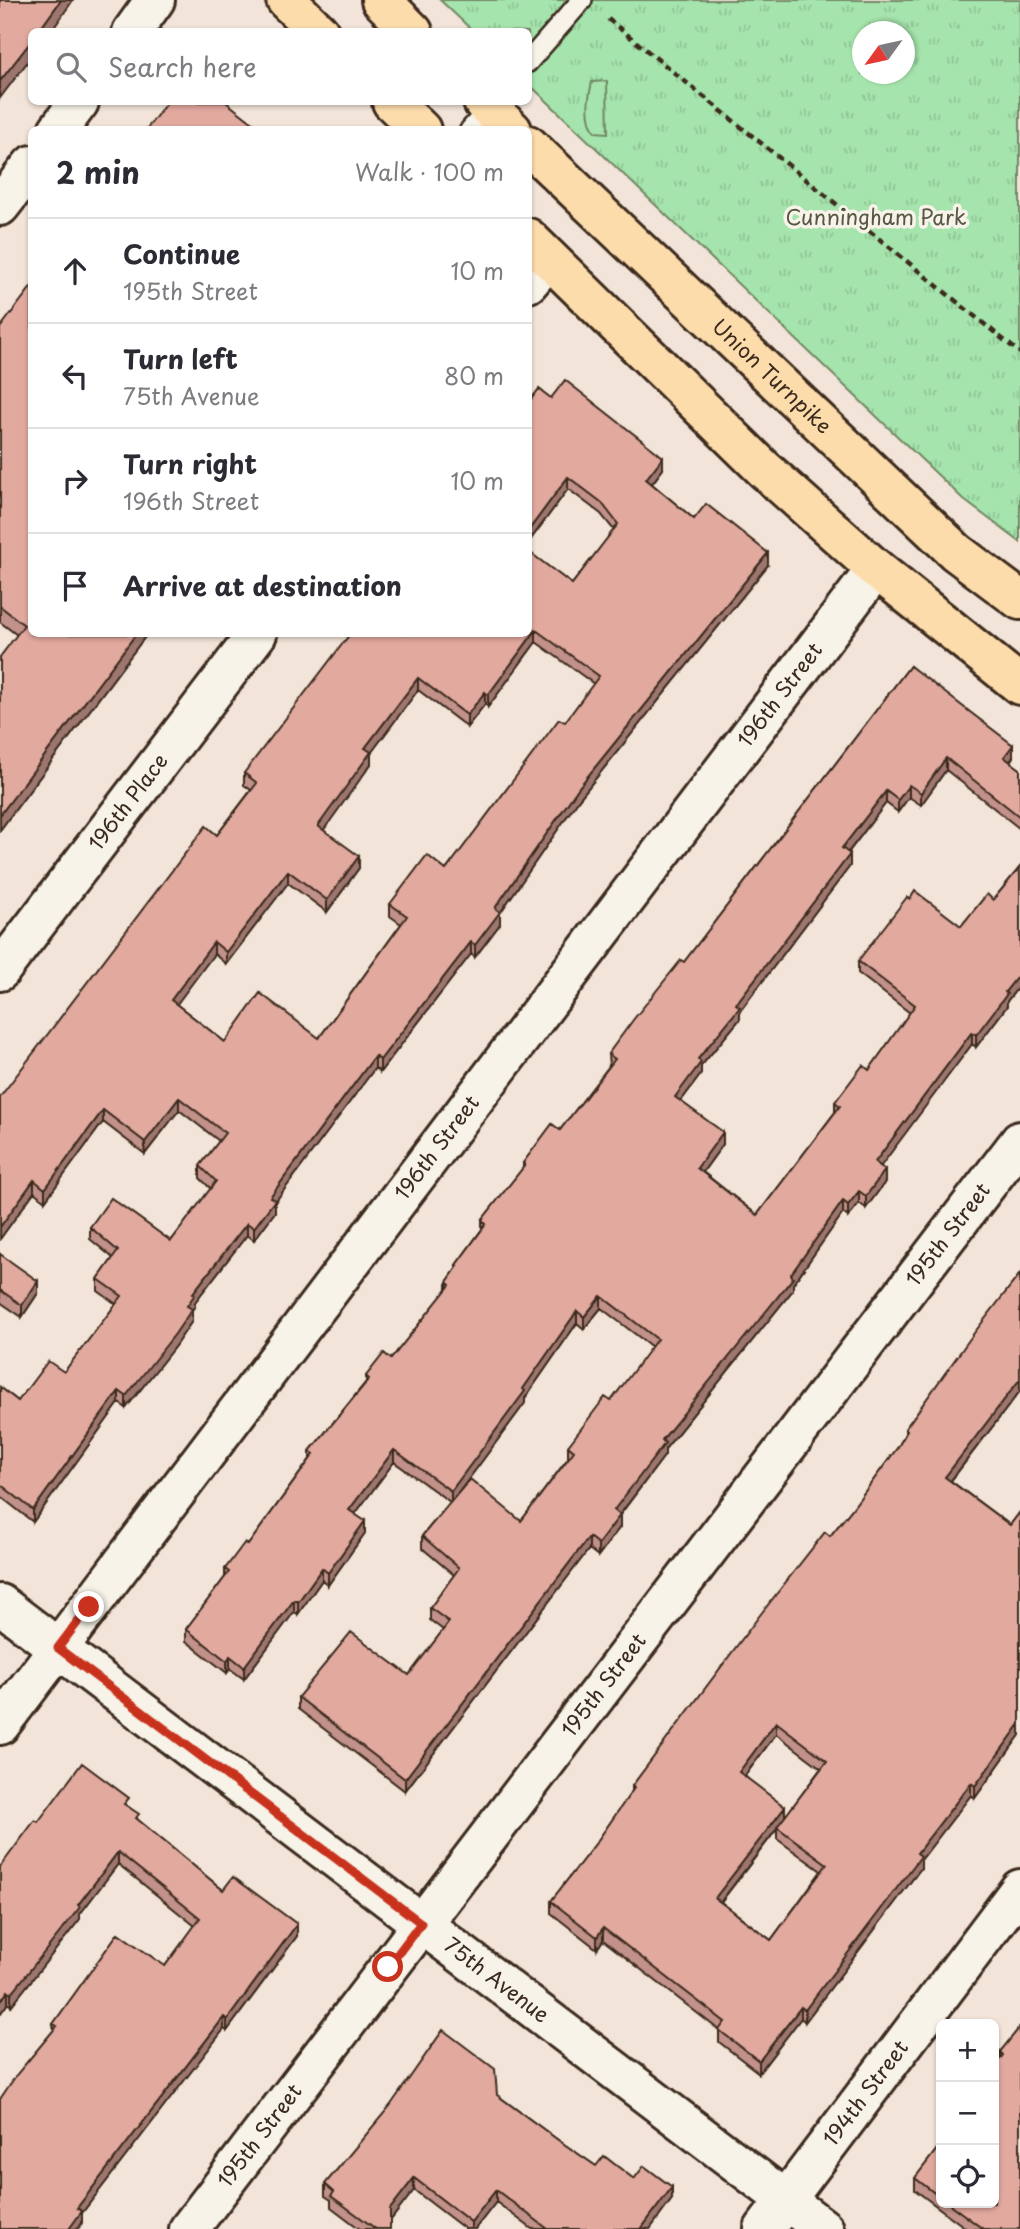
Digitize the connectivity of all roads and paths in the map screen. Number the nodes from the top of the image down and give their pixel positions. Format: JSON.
{"nodes":[{"id":1,"x":155,"y":0,"type":"edge"},
{"id":2,"x":286,"y":0,"type":"edge"},
{"id":3,"x":381,"y":0,"type":"edge"},
{"id":4,"x":582,"y":0,"type":"edge"},
{"id":5,"x":608,"y":19,"type":"dead end"},
{"id":6,"x":135,"y":28,"type":"edge"},
{"id":7,"x":314,"y":28,"type":"edge"},
{"id":8,"x":409,"y":28,"type":"edge"},
{"id":9,"x":532,"y":57,"type":"edge"},
{"id":10,"x":77,"y":105,"type":"edge"},
{"id":11,"x":395,"y":105,"type":"edge"},
{"id":12,"x":61,"y":126,"type":"edge"},
{"id":13,"x":417,"y":126,"type":"edge"},
{"id":14,"x":532,"y":149,"type":"edge"},
{"id":15,"x":28,"y":169,"type":"edge"},
{"id":16,"x":0,"y":206,"type":"edge"},
{"id":17,"x":535,"y":260,"type":"edge"},
{"id":18,"x":1020,"y":352,"type":"edge"},
{"id":19,"x":876,"y":569,"type":"junction"},
{"id":20,"x":1020,"y":600,"type":"edge"},
{"id":21,"x":255,"y":637,"type":"edge"},
{"id":22,"x":1020,"y":685,"type":"edge"},
{"id":23,"x":0,"y":971,"type":"edge"},
{"id":24,"x":1020,"y":1141,"type":"edge"},
{"id":25,"x":0,"y":1604,"type":"edge"},
{"id":26,"x":58,"y":1648,"type":"junction"},
{"id":27,"x":0,"y":1725,"type":"edge"},
{"id":28,"x":1020,"y":1889,"type":"edge"},
{"id":29,"x":421,"y":1923,"type":"junction"},
{"id":30,"x":775,"y":2214,"type":"edge"},
{"id":31,"x":189,"y":2229,"type":"edge"},
{"id":32,"x":824,"y":2229,"type":"edge"}],
"edges":[{"from":1,"to":6,"type":"street"},
{"from":2,"to":7,"type":"main road"},
{"from":3,"to":8,"type":"main road"},
{"from":4,"to":9,"type":"lane"},
{"from":5,"to":18,"type":"path"},
{"from":10,"to":12,"type":"street"},
{"from":11,"to":13,"type":"main road"},
{"from":14,"to":20,"type":"main road","name":"Union Turnpike"},
{"from":15,"to":16,"type":"street"},
{"from":17,"to":19,"type":"main road"},
{"from":19,"to":22,"type":"main road"},
{"from":19,"to":26,"type":"street","name":"196th Street"},
{"from":21,"to":23,"type":"street","name":"196th Place"},
{"from":24,"to":29,"type":"street","name":"195th Street"},
{"from":25,"to":26,"type":"street","name":"75th Avenue"},
{"from":26,"to":27,"type":"street","name":"196th Street"},
{"from":26,"to":29,"type":"street","name":"75th Avenue"},
{"from":28,"to":30,"type":"street","name":"194th Street"},
{"from":29,"to":30,"type":"street","name":"75th Avenue"},
{"from":29,"to":31,"type":"street","name":"195th Street"},
{"from":30,"to":32,"type":"street","name":"75th Avenue"}]}
